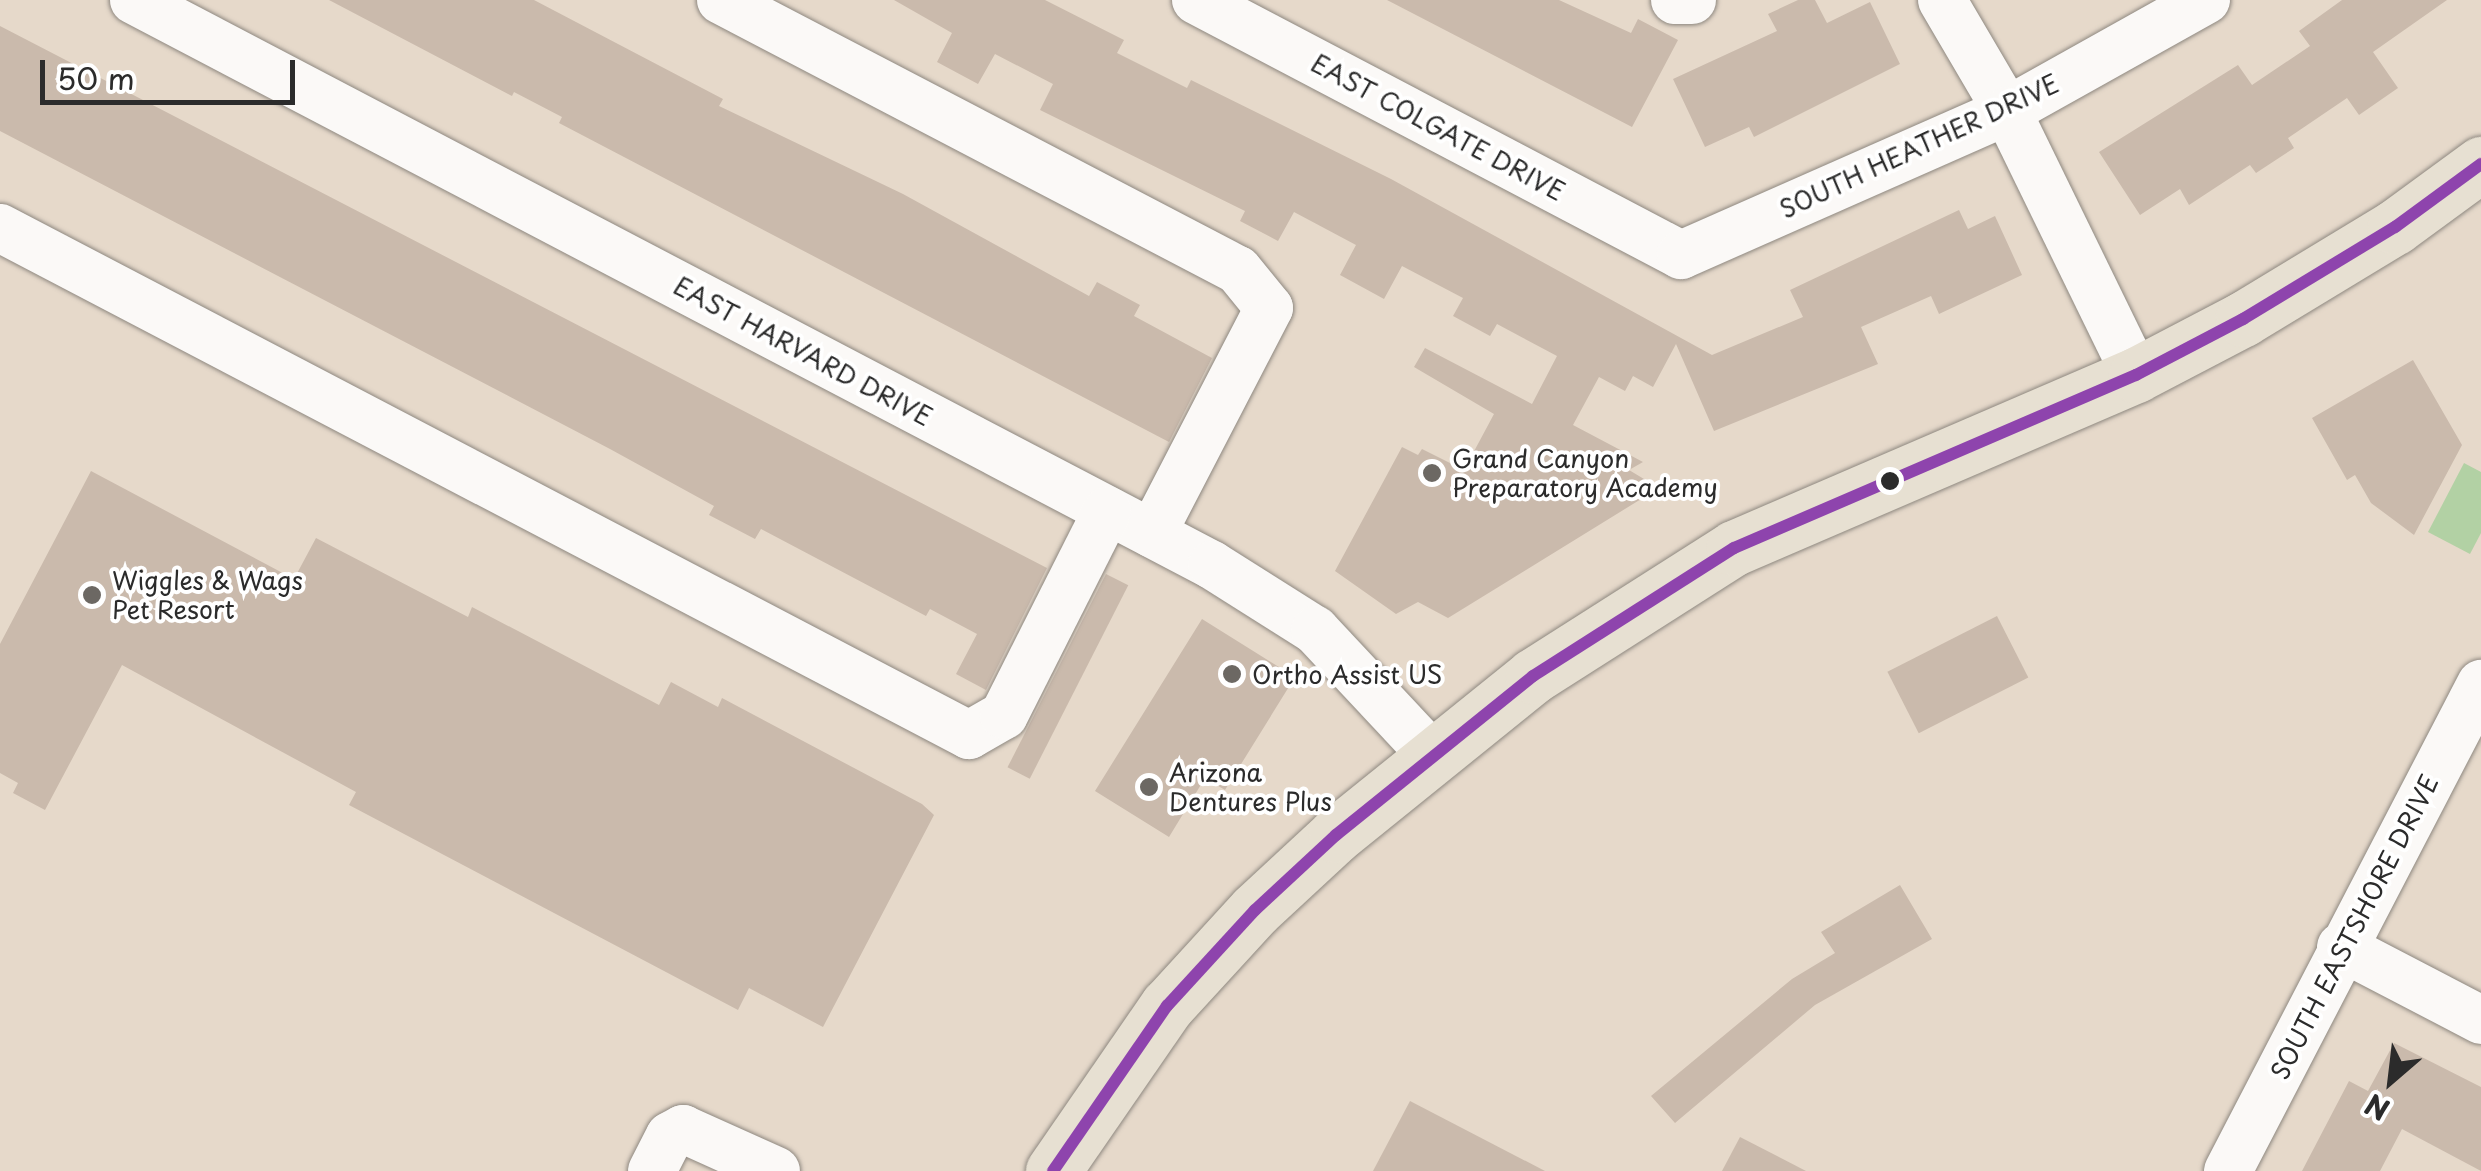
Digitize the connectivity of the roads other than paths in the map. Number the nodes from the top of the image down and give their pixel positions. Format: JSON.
{"nodes":[{"id":1,"x":134,"y":0,"type":"edge"},
{"id":2,"x":721,"y":0,"type":"edge"},
{"id":3,"x":1196,"y":0,"type":"edge"},
{"id":4,"x":1676,"y":0,"type":"edge"},
{"id":5,"x":1692,"y":0,"type":"edge"},
{"id":6,"x":1942,"y":0,"type":"edge"},
{"id":7,"x":2206,"y":0,"type":"edge"},
{"id":8,"x":2007,"y":111,"type":"junction"},
{"id":9,"x":2481,"y":164,"type":"edge"},
{"id":10,"x":0,"y":228,"type":"edge"},
{"id":11,"x":1681,"y":254,"type":"joint"},
{"id":12,"x":2136,"y":375,"type":"junction"},
{"id":13,"x":1107,"y":510,"type":"junction"},
{"id":14,"x":1152,"y":534,"type":"junction"},
{"id":15,"x":2481,"y":684,"type":"edge"},
{"id":16,"x":1433,"y":756,"type":"junction"},
{"id":17,"x":2341,"y":947,"type":"junction"},
{"id":18,"x":2481,"y":1020,"type":"edge"},
{"id":19,"x":652,"y":1171,"type":"edge"},
{"id":20,"x":776,"y":1171,"type":"edge"},
{"id":21,"x":1053,"y":1171,"type":"edge"},
{"id":22,"x":2228,"y":1171,"type":"edge"}],
"edges":[{"from":1,"to":13,"type":"street","name":"EAST HARVARD DRIVE"},
{"from":2,"to":14,"type":"street"},
{"from":3,"to":11,"type":"street","name":"EAST COLGATE DRIVE"},
{"from":4,"to":5,"type":"street"},
{"from":6,"to":8,"type":"street"},
{"from":7,"to":8,"type":"street","name":"SOUTH HEATHER DRIVE"},
{"from":8,"to":11,"type":"street","name":"SOUTH HEATHER DRIVE"},
{"from":8,"to":12,"type":"street"},
{"from":9,"to":12,"type":"main road"},
{"from":10,"to":13,"type":"street"},
{"from":12,"to":16,"type":"main road"},
{"from":13,"to":14,"type":"street","name":"EAST HARVARD DRIVE"},
{"from":14,"to":16,"type":"street","name":"EAST HARVARD DRIVE"},
{"from":15,"to":17,"type":"street","name":"SOUTH EASTSHORE DRIVE"},
{"from":16,"to":21,"type":"main road"},
{"from":17,"to":18,"type":"street"},
{"from":17,"to":22,"type":"street","name":"SOUTH EASTSHORE DRIVE"},
{"from":19,"to":20,"type":"street"}]}
